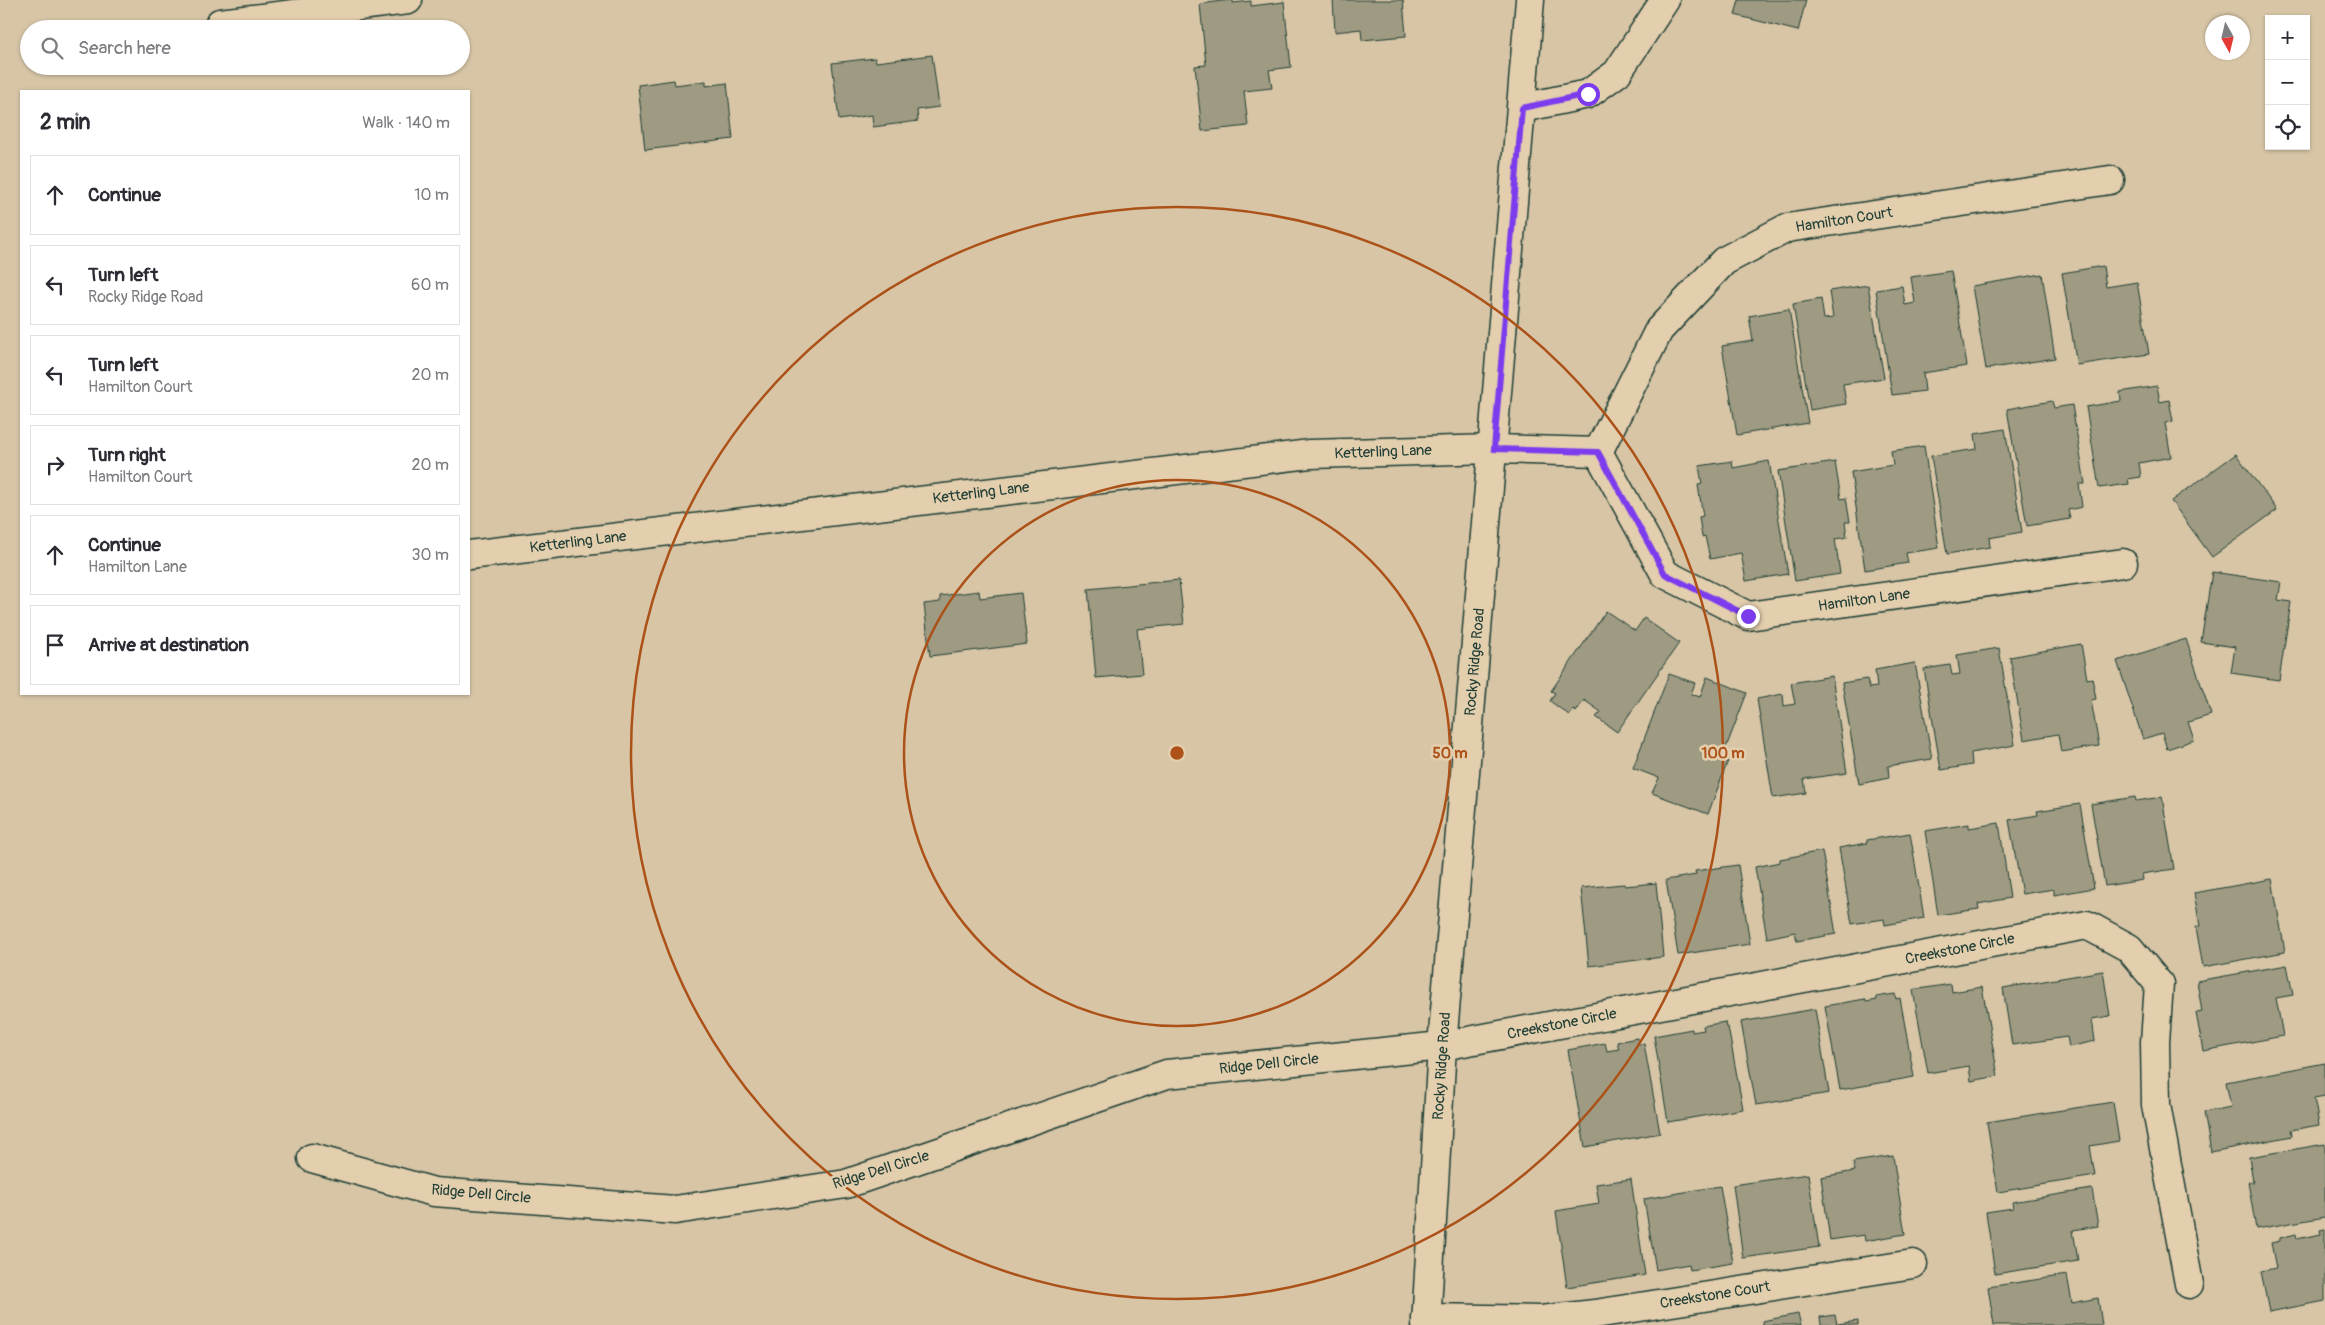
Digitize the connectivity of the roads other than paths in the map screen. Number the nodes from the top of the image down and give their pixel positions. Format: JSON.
{"nodes":[{"id":1,"x":408,"y":0,"type":"edge"},
{"id":2,"x":1530,"y":0,"type":"edge"},
{"id":3,"x":1665,"y":0,"type":"edge"},
{"id":4,"x":245,"y":20,"type":"edge"},
{"id":5,"x":1522,"y":108,"type":"junction"},
{"id":6,"x":2110,"y":180,"type":"dead end"},
{"id":7,"x":1494,"y":449,"type":"junction"},
{"id":8,"x":1598,"y":452,"type":"junction"},
{"id":9,"x":470,"y":555,"type":"edge"},
{"id":10,"x":2123,"y":563,"type":"dead end"},
{"id":11,"x":1442,"y":1046,"type":"junction"},
{"id":12,"x":312,"y":1158,"type":"dead end"},
{"id":13,"x":1913,"y":1264,"type":"dead end"},
{"id":14,"x":2189,"y":1284,"type":"dead end"},
{"id":15,"x":1426,"y":1321,"type":"edge"}],
"edges":[{"from":1,"to":4,"type":"street"},
{"from":2,"to":5,"type":"street","name":"Rocky Ridge Road"},
{"from":3,"to":5,"type":"street"},
{"from":5,"to":7,"type":"street","name":"Rocky Ridge Road"},
{"from":6,"to":8,"type":"street","name":"Hamilton Court"},
{"from":7,"to":8,"type":"street"},
{"from":7,"to":9,"type":"street","name":"Ketterling Lane"},
{"from":7,"to":11,"type":"street","name":"Rocky Ridge Road"},
{"from":8,"to":10,"type":"street","name":"Hamilton Lane"},
{"from":11,"to":12,"type":"street","name":"Ridge Dell Circle"},
{"from":11,"to":14,"type":"street","name":"Creekstone Circle"},
{"from":11,"to":15,"type":"street","name":"Rocky Ridge Road"},
{"from":13,"to":15,"type":"street","name":"Creekstone Court"}]}
